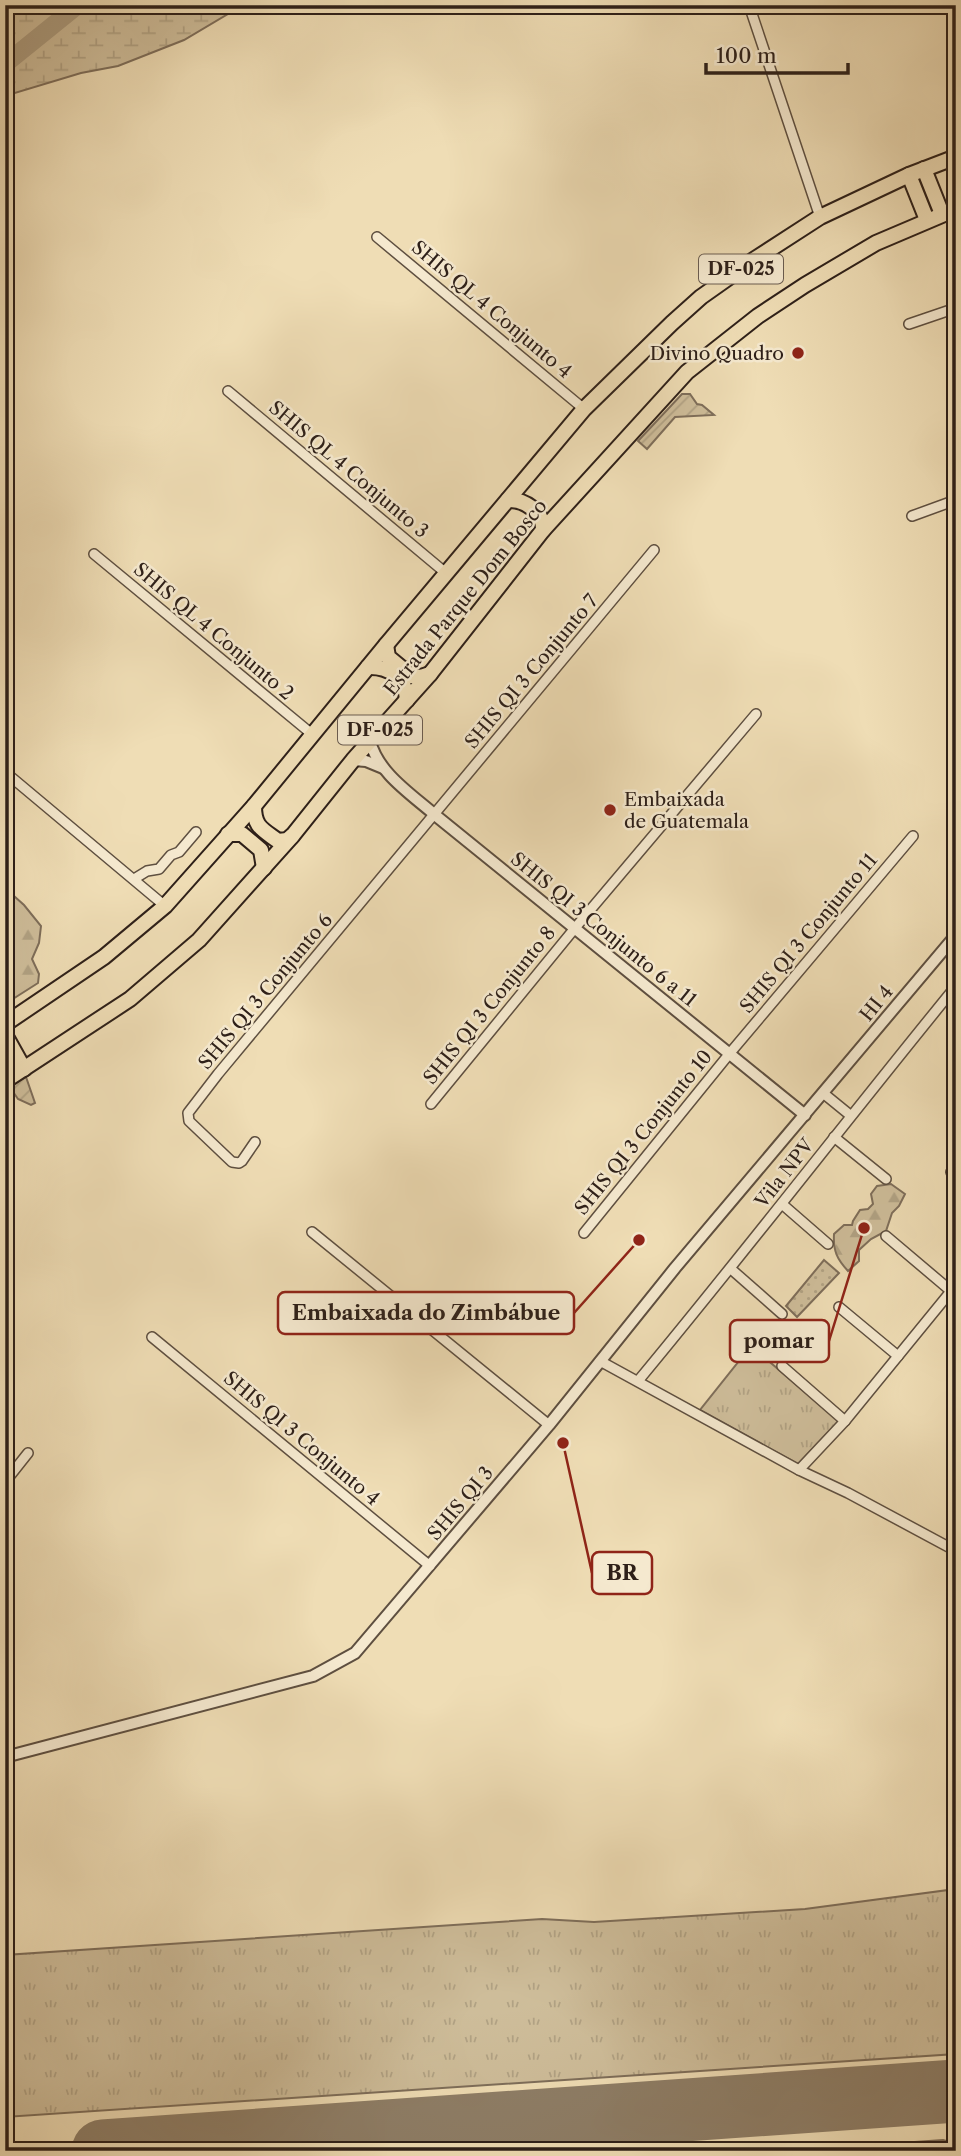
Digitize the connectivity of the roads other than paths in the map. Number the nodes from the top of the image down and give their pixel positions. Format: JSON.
{"nodes":[{"id":1,"x":749,"y":5,"type":"edge"},
{"id":2,"x":956,"y":157,"type":"edge"},
{"id":3,"x":924,"y":169,"type":"junction"},
{"id":4,"x":909,"y":175,"type":"junction"},
{"id":5,"x":949,"y":211,"type":"edge"},
{"id":6,"x":820,"y":217,"type":"junction"},
{"id":7,"x":926,"y":220,"type":"junction"},
{"id":8,"x":377,"y":237,"type":"dead end"},
{"id":9,"x":956,"y":308,"type":"edge"},
{"id":10,"x":909,"y":324,"type":"dead end"},
{"id":11,"x":228,"y":391,"type":"dead end"},
{"id":12,"x":584,"y":409,"type":"junction"},
{"id":13,"x":522,"y":483,"type":"junction"},
{"id":14,"x":508,"y":500,"type":"junction"},
{"id":15,"x":956,"y":500,"type":"edge"},
{"id":16,"x":557,"y":513,"type":"junction"},
{"id":17,"x":912,"y":516,"type":"dead end"},
{"id":18,"x":543,"y":530,"type":"junction"},
{"id":19,"x":654,"y":550,"type":"dead end"},
{"id":20,"x":94,"y":554,"type":"dead end"},
{"id":21,"x":447,"y":574,"type":"junction"},
{"id":22,"x":386,"y":645,"type":"junction"},
{"id":23,"x":368,"y":667,"type":"junction"},
{"id":24,"x":430,"y":674,"type":"junction"},
{"id":25,"x":407,"y":700,"type":"junction"},
{"id":26,"x":756,"y":714,"type":"dead end"},
{"id":27,"x":313,"y":735,"type":"junction"},
{"id":28,"x":370,"y":741,"type":"junction"},
{"id":29,"x":353,"y":760,"type":"junction"},
{"id":30,"x":383,"y":768,"type":"junction"},
{"id":31,"x":5,"y":772,"type":"edge"},
{"id":32,"x":254,"y":806,"type":"junction"},
{"id":33,"x":435,"y":815,"type":"junction"},
{"id":34,"x":196,"y":832,"type":"dead end"},
{"id":35,"x":228,"y":834,"type":"junction"},
{"id":36,"x":293,"y":835,"type":"junction"},
{"id":37,"x":913,"y":836,"type":"dead end"},
{"id":38,"x":264,"y":867,"type":"junction"},
{"id":39,"x":134,"y":879,"type":"junction"},
{"id":40,"x":165,"y":906,"type":"junction"},
{"id":41,"x":575,"y":928,"type":"junction"},
{"id":42,"x":956,"y":934,"type":"edge"},
{"id":43,"x":956,"y":986,"type":"edge"},
{"id":44,"x":5,"y":1024,"type":"edge"},
{"id":45,"x":5,"y":1035,"type":"edge"},
{"id":46,"x":730,"y":1053,"type":"junction"},
{"id":47,"x":24,"y":1069,"type":"junction"},
{"id":48,"x":5,"y":1081,"type":"edge"},
{"id":49,"x":823,"y":1093,"type":"junction"},
{"id":50,"x":431,"y":1104,"type":"dead end"},
{"id":51,"x":805,"y":1115,"type":"junction"},
{"id":52,"x":850,"y":1115,"type":"junction"},
{"id":53,"x":834,"y":1137,"type":"junction"},
{"id":54,"x":255,"y":1142,"type":"dead end"},
{"id":55,"x":886,"y":1180,"type":"dead end"},
{"id":56,"x":782,"y":1204,"type":"junction"},
{"id":57,"x":312,"y":1232,"type":"dead end"},
{"id":58,"x":584,"y":1233,"type":"dead end"},
{"id":59,"x":886,"y":1236,"type":"dead end"},
{"id":60,"x":828,"y":1244,"type":"dead end"},
{"id":61,"x":731,"y":1269,"type":"junction"},
{"id":62,"x":953,"y":1288,"type":"edge"},
{"id":63,"x":838,"y":1307,"type":"dead end"},
{"id":64,"x":782,"y":1314,"type":"dead end"},
{"id":65,"x":152,"y":1337,"type":"dead end"},
{"id":66,"x":898,"y":1356,"type":"junction"},
{"id":67,"x":600,"y":1362,"type":"junction"},
{"id":68,"x":782,"y":1366,"type":"dead end"},
{"id":69,"x":638,"y":1381,"type":"junction"},
{"id":70,"x":845,"y":1421,"type":"junction"},
{"id":71,"x":549,"y":1425,"type":"junction"},
{"id":72,"x":29,"y":1453,"type":"dead end"},
{"id":73,"x":799,"y":1469,"type":"junction"},
{"id":74,"x":5,"y":1482,"type":"edge"},
{"id":75,"x":956,"y":1551,"type":"edge"},
{"id":76,"x":430,"y":1566,"type":"junction"},
{"id":77,"x":5,"y":1757,"type":"edge"}],
"edges":[{"from":1,"to":6,"type":"street"},
{"from":2,"to":3,"type":"main road","name":"Estrada Parque Dom Bosco","number":"DF-025"},
{"from":3,"to":4,"type":"main road","name":"Estrada Parque Dom Bosco","number":"DF-025"},
{"from":3,"to":5,"type":"main road"},
{"from":4,"to":6,"type":"main road","name":"Estrada Parque Dom Bosco","number":"DF-025"},
{"from":4,"to":7,"type":"main road"},
{"from":5,"to":7,"type":"main road","name":"Estrada Parque Dom Bosco","number":"DF-025"},
{"from":6,"to":12,"type":"main road","name":"Estrada Parque Dom Bosco","number":"DF-025"},
{"from":7,"to":16,"type":"main road","name":"Estrada Parque Dom Bosco","number":"DF-025"},
{"from":8,"to":12,"type":"street","name":"SHIS QL 4 Conjunto 4"},
{"from":9,"to":10,"type":"street"},
{"from":11,"to":21,"type":"street","name":"SHIS QL 4 Conjunto 3"},
{"from":12,"to":13,"type":"main road","name":"Estrada Parque Dom Bosco","number":"DF-025"},
{"from":13,"to":14,"type":"main road","name":"Estrada Parque Dom Bosco","number":"DF-025"},
{"from":13,"to":16,"type":"main road"},
{"from":14,"to":18,"type":"main road"},
{"from":14,"to":21,"type":"main road","name":"Estrada Parque Dom Bosco","number":"DF-025"},
{"from":15,"to":17,"type":"street"},
{"from":16,"to":18,"type":"main road","name":"Estrada Parque Dom Bosco","number":"DF-025"},
{"from":18,"to":24,"type":"main road","name":"Estrada Parque Dom Bosco","number":"DF-025"},
{"from":19,"to":33,"type":"street","name":"SHIS QI 3 Conjunto 7"},
{"from":20,"to":27,"type":"street","name":"SHIS QL 4 Conjunto 2"},
{"from":21,"to":22,"type":"main road","name":"Estrada Parque Dom Bosco","number":"DF-025"},
{"from":22,"to":23,"type":"main road","name":"Estrada Parque Dom Bosco","number":"DF-025"},
{"from":22,"to":24,"type":"main road"},
{"from":23,"to":25,"type":"main road"},
{"from":23,"to":27,"type":"main road","name":"Estrada Parque Dom Bosco","number":"DF-025"},
{"from":24,"to":25,"type":"main road","name":"Estrada Parque Dom Bosco","number":"DF-025"},
{"from":25,"to":28,"type":"main road","name":"Estrada Parque Dom Bosco","number":"DF-025"},
{"from":26,"to":41,"type":"street","name":"SHIS QI 3 Conjunto 8"},
{"from":27,"to":32,"type":"main road","name":"Estrada Parque Dom Bosco","number":"DF-025"},
{"from":28,"to":29,"type":"main road","name":"Estrada Parque Dom Bosco","number":"DF-025"},
{"from":28,"to":30,"type":"street","name":"SHIS QI 3 Conjunto 6 a 11"},
{"from":29,"to":30,"type":"street","name":"SHIS QI 3 Conjunto 6 a 11"},
{"from":29,"to":36,"type":"main road","name":"Estrada Parque Dom Bosco","number":"DF-025"},
{"from":30,"to":33,"type":"street","name":"SHIS QI 3 Conjunto 6 a 11"},
{"from":31,"to":39,"type":"street"},
{"from":32,"to":35,"type":"main road","name":"Estrada Parque Dom Bosco","number":"DF-025"},
{"from":32,"to":36,"type":"main road"},
{"from":33,"to":41,"type":"street","name":"SHIS QI 3 Conjunto 6 a 11"},
{"from":33,"to":54,"type":"street","name":"SHIS QI 3 Conjunto 6"},
{"from":34,"to":39,"type":"street"},
{"from":35,"to":38,"type":"main road"},
{"from":35,"to":40,"type":"main road","name":"Estrada Parque Dom Bosco","number":"DF-025"},
{"from":36,"to":38,"type":"main road","name":"Estrada Parque Dom Bosco","number":"DF-025"},
{"from":37,"to":46,"type":"street","name":"SHIS QI 3 Conjunto 11"},
{"from":38,"to":47,"type":"main road","name":"Estrada Parque Dom Bosco","number":"DF-025"},
{"from":39,"to":40,"type":"street"},
{"from":40,"to":44,"type":"main road","name":"Estrada Parque Dom Bosco","number":"DF-025"},
{"from":41,"to":46,"type":"street","name":"SHIS QI 3 Conjunto 6 a 11"},
{"from":41,"to":50,"type":"street","name":"SHIS QI 3 Conjunto 8"},
{"from":42,"to":49,"type":"street","name":"HI 4"},
{"from":43,"to":52,"type":"street","name":"Vila NPV"},
{"from":45,"to":47,"type":"main road"},
{"from":46,"to":51,"type":"street","name":"SHIS QI 3 Conjunto 6 a 11"},
{"from":46,"to":58,"type":"street","name":"SHIS QI 3 Conjunto 10"},
{"from":47,"to":48,"type":"main road","name":"Estrada Parque Dom Bosco","number":"DF-025"},
{"from":49,"to":51,"type":"street","name":"SHIS QI 3"},
{"from":49,"to":52,"type":"street"},
{"from":51,"to":67,"type":"street","name":"SHIS QI 3"},
{"from":52,"to":53,"type":"street","name":"Vila NPV"},
{"from":53,"to":55,"type":"street"},
{"from":53,"to":56,"type":"street","name":"Vila NPV"},
{"from":56,"to":60,"type":"street"},
{"from":56,"to":61,"type":"street","name":"Vila NPV"},
{"from":57,"to":71,"type":"street"},
{"from":59,"to":62,"type":"street"},
{"from":61,"to":64,"type":"street"},
{"from":61,"to":69,"type":"street","name":"Vila NPV"},
{"from":62,"to":66,"type":"street"},
{"from":63,"to":66,"type":"street"},
{"from":65,"to":76,"type":"street","name":"SHIS QI 3 Conjunto 4"},
{"from":66,"to":70,"type":"street"},
{"from":67,"to":69,"type":"street"},
{"from":67,"to":71,"type":"street","name":"SHIS QI 3"},
{"from":68,"to":70,"type":"street"},
{"from":69,"to":73,"type":"street"},
{"from":70,"to":73,"type":"street"},
{"from":71,"to":76,"type":"street","name":"SHIS QI 3"},
{"from":72,"to":74,"type":"street"},
{"from":73,"to":75,"type":"street"},
{"from":76,"to":77,"type":"street","name":"SHIS QI 3"}]}
